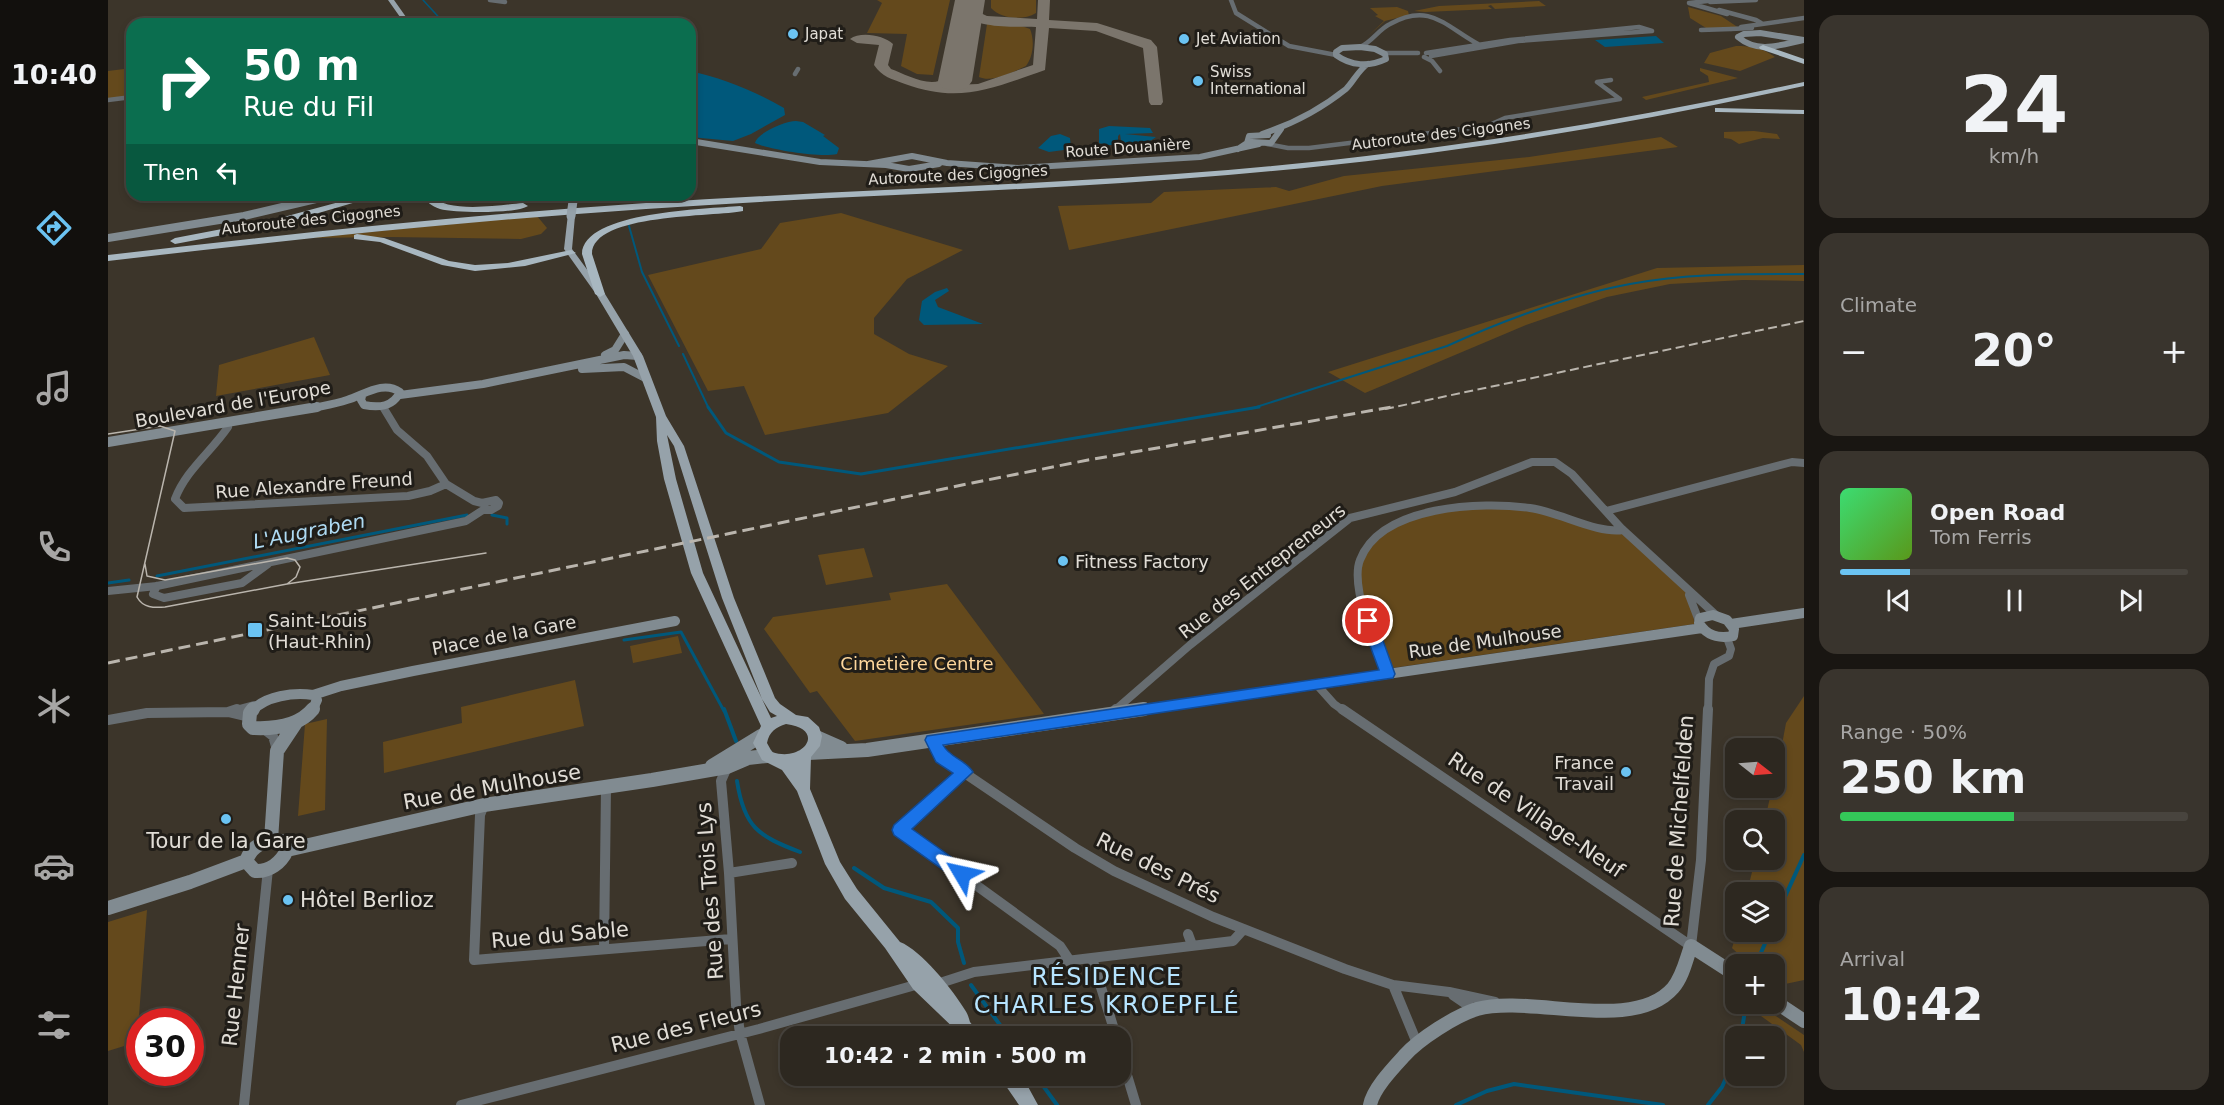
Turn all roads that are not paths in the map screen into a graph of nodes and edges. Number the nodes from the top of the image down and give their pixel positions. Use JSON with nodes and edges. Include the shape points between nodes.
{"nodes":[{"id":1,"x":391,"y":0,"type":"edge"},
{"id":2,"x":490,"y":0,"type":"edge"},
{"id":3,"x":1231,"y":0,"type":"edge"},
{"id":4,"x":1685,"y":0,"type":"edge"},
{"id":5,"x":1717,"y":0,"type":"edge"},
{"id":6,"x":1756,"y":0,"type":"edge"},
{"id":7,"x":504,"y":1,"type":"edge"},
{"id":8,"x":1692,"y":3,"type":"junction"},
{"id":9,"x":1700,"y":5,"type":"junction"},
{"id":10,"x":511,"y":6,"type":"dead end"},
{"id":11,"x":404,"y":18,"type":"edge"},
{"id":12,"x":1804,"y":19,"type":"edge"},
{"id":13,"x":1754,"y":27,"type":"junction"},
{"id":14,"x":1701,"y":30,"type":"dead end"},
{"id":15,"x":1804,"y":40,"type":"edge"},
{"id":16,"x":1783,"y":43,"type":"junction"},
{"id":17,"x":1478,"y":44,"type":"junction"},
{"id":18,"x":1360,"y":46,"type":"junction"},
{"id":19,"x":1763,"y":47,"type":"junction"},
{"id":20,"x":1337,"y":52,"type":"junction"},
{"id":21,"x":1384,"y":55,"type":"junction"},
{"id":22,"x":1428,"y":55,"type":"junction"},
{"id":23,"x":1804,"y":62,"type":"edge"},
{"id":24,"x":1355,"y":63,"type":"junction"},
{"id":25,"x":1368,"y":64,"type":"junction"},
{"id":26,"x":1359,"y":72,"type":"junction"},
{"id":27,"x":1443,"y":72,"type":"dead end"},
{"id":28,"x":1804,"y":79,"type":"edge"},
{"id":29,"x":1611,"y":80,"type":"dead end"},
{"id":30,"x":1804,"y":84,"type":"edge"},
{"id":31,"x":126,"y":98,"type":"edge"},
{"id":32,"x":108,"y":100,"type":"edge"},
{"id":33,"x":1804,"y":112,"type":"edge"},
{"id":34,"x":1636,"y":120,"type":"junction"},
{"id":35,"x":1281,"y":129,"type":"junction"},
{"id":36,"x":1262,"y":134,"type":"junction"},
{"id":37,"x":1274,"y":139,"type":"junction"},
{"id":38,"x":1249,"y":140,"type":"junction"},
{"id":39,"x":696,"y":142,"type":"edge"},
{"id":40,"x":1263,"y":144,"type":"junction"},
{"id":41,"x":1297,"y":148,"type":"junction"},
{"id":42,"x":1238,"y":149,"type":"junction"},
{"id":43,"x":897,"y":163,"type":"junction"},
{"id":44,"x":926,"y":163,"type":"junction"},
{"id":45,"x":881,"y":194,"type":"junction"},
{"id":46,"x":696,"y":197,"type":"edge"},
{"id":47,"x":708,"y":197,"type":"junction"},
{"id":48,"x":696,"y":198,"type":"edge"},
{"id":49,"x":696,"y":198,"type":"edge"},
{"id":50,"x":308,"y":201,"type":"edge"},
{"id":51,"x":353,"y":201,"type":"edge"},
{"id":52,"x":428,"y":201,"type":"edge"},
{"id":53,"x":573,"y":201,"type":"edge"},
{"id":54,"x":628,"y":201,"type":"edge"},
{"id":55,"x":654,"y":201,"type":"edge"},
{"id":56,"x":108,"y":238,"type":"edge"},
{"id":57,"x":186,"y":248,"type":"junction"},
{"id":58,"x":569,"y":251,"type":"junction"},
{"id":59,"x":108,"y":252,"type":"edge"},
{"id":60,"x":108,"y":258,"type":"edge"},
{"id":61,"x":600,"y":294,"type":"junction"},
{"id":62,"x":625,"y":334,"type":"junction"},
{"id":63,"x":638,"y":356,"type":"junction"},
{"id":64,"x":585,"y":362,"type":"junction"},
{"id":65,"x":529,"y":375,"type":"junction"},
{"id":66,"x":647,"y":379,"type":"junction"},
{"id":67,"x":400,"y":395,"type":"junction"},
{"id":68,"x":363,"y":400,"type":"junction"},
{"id":69,"x":382,"y":406,"type":"junction"},
{"id":70,"x":661,"y":416,"type":"junction"},
{"id":71,"x":228,"y":427,"type":"junction"},
{"id":72,"x":108,"y":442,"type":"edge"},
{"id":73,"x":108,"y":447,"type":"edge"},
{"id":74,"x":1804,"y":463,"type":"edge"},
{"id":75,"x":446,"y":484,"type":"junction"},
{"id":76,"x":1606,"y":511,"type":"junction"},
{"id":77,"x":1623,"y":531,"type":"junction"},
{"id":78,"x":272,"y":561,"type":"junction"},
{"id":79,"x":157,"y":586,"type":"junction"},
{"id":80,"x":1683,"y":586,"type":"junction"},
{"id":81,"x":108,"y":591,"type":"edge"},
{"id":82,"x":1804,"y":613,"type":"edge"},
{"id":83,"x":1718,"y":616,"type":"junction"},
{"id":84,"x":675,"y":621,"type":"dead end"},
{"id":85,"x":1731,"y":624,"type":"junction"},
{"id":86,"x":1700,"y":625,"type":"junction"},
{"id":87,"x":1727,"y":638,"type":"junction"},
{"id":88,"x":1388,"y":674,"type":"junction"},
{"id":89,"x":1317,"y":685,"type":"junction"},
{"id":90,"x":315,"y":700,"type":"junction"},
{"id":91,"x":258,"y":704,"type":"junction"},
{"id":92,"x":228,"y":712,"type":"junction"},
{"id":93,"x":1110,"y":714,"type":"junction"},
{"id":94,"x":249,"y":717,"type":"junction"},
{"id":95,"x":792,"y":719,"type":"junction"},
{"id":96,"x":108,"y":720,"type":"edge"},
{"id":97,"x":297,"y":721,"type":"junction"},
{"id":98,"x":264,"y":729,"type":"junction"},
{"id":99,"x":764,"y":731,"type":"junction"},
{"id":100,"x":816,"y":737,"type":"junction"},
{"id":101,"x":933,"y":740,"type":"junction"},
{"id":102,"x":277,"y":751,"type":"junction"},
{"id":103,"x":847,"y":751,"type":"junction"},
{"id":104,"x":806,"y":754,"type":"junction"},
{"id":105,"x":771,"y":758,"type":"junction"},
{"id":106,"x":727,"y":767,"type":"junction"},
{"id":107,"x":701,"y":771,"type":"junction"},
{"id":108,"x":965,"y":772,"type":"junction"},
{"id":109,"x":720,"y":781,"type":"junction"},
{"id":110,"x":606,"y":787,"type":"junction"},
{"id":111,"x":803,"y":789,"type":"junction"},
{"id":112,"x":484,"y":805,"type":"junction"},
{"id":113,"x":271,"y":840,"type":"junction"},
{"id":114,"x":287,"y":850,"type":"junction"},
{"id":115,"x":246,"y":861,"type":"junction"},
{"id":116,"x":792,"y":863,"type":"dead end"},
{"id":117,"x":268,"y":869,"type":"junction"},
{"id":118,"x":729,"y":873,"type":"junction"},
{"id":119,"x":108,"y":908,"type":"edge"},
{"id":120,"x":1243,"y":930,"type":"junction"},
{"id":121,"x":1188,"y":934,"type":"dead end"},
{"id":122,"x":731,"y":939,"type":"junction"},
{"id":123,"x":1192,"y":945,"type":"junction"},
{"id":124,"x":1691,"y":946,"type":"junction"},
{"id":125,"x":604,"y":949,"type":"junction"},
{"id":126,"x":1092,"y":958,"type":"junction"},
{"id":127,"x":1070,"y":961,"type":"junction"},
{"id":128,"x":1725,"y":968,"type":"edge"},
{"id":129,"x":928,"y":984,"type":"junction"},
{"id":130,"x":1393,"y":985,"type":"junction"},
{"id":131,"x":1449,"y":992,"type":"junction"},
{"id":132,"x":1506,"y":1005,"type":"junction"},
{"id":133,"x":1785,"y":1008,"type":"edge"},
{"id":134,"x":1475,"y":1010,"type":"junction"},
{"id":135,"x":1804,"y":1021,"type":"edge"},
{"id":136,"x":964,"y":1026,"type":"edge"},
{"id":137,"x":1113,"y":1026,"type":"edge"},
{"id":138,"x":740,"y":1033,"type":"junction"},
{"id":139,"x":1417,"y":1043,"type":"junction"},
{"id":140,"x":1017,"y":1086,"type":"edge"},
{"id":141,"x":1130,"y":1086,"type":"edge"},
{"id":142,"x":244,"y":1105,"type":"edge"},
{"id":143,"x":461,"y":1105,"type":"edge"},
{"id":144,"x":760,"y":1105,"type":"edge"},
{"id":145,"x":1029,"y":1105,"type":"edge"},
{"id":146,"x":1136,"y":1105,"type":"edge"},
{"id":147,"x":1370,"y":1105,"type":"edge"}],
"edges":[{"from":1,"to":11,"type":"main road"},
{"from":2,"to":7,"type":"street"},
{"from":3,"to":20,"type":"street","via":[[1239,15],[1289,46]]},
{"from":4,"to":8,"type":"street","bridge":true},
{"from":5,"to":8,"type":"street","bridge":true},
{"from":6,"to":9,"type":"street"},
{"from":7,"to":10,"type":"street"},
{"from":8,"to":9,"type":"street"},
{"from":8,"to":13,"type":"street","bridge":true,"via":[[1751,21]]},
{"from":9,"to":13,"type":"street","via":[[1761,23]]},
{"from":12,"to":13,"type":"street"},
{"from":12,"to":13,"type":"street"},
{"from":13,"to":14,"type":"street","bridge":true},
{"from":13,"to":16,"type":"main road"},
{"from":13,"to":19,"type":"main road","via":[[1739,35],[1740,40]]},
{"from":15,"to":16,"type":"main road"},
{"from":16,"to":19,"type":"main road"},
{"from":16,"to":23,"type":"highway","via":[[1786,53]]},
{"from":17,"to":18,"type":"street","via":[[1440,16],[1427,13],[1390,24]]},
{"from":17,"to":22,"type":"street"},
{"from":17,"to":22,"type":"street","via":[[1639,27],[1652,31],[1493,44]]},
{"from":18,"to":20,"type":"main road"},
{"from":18,"to":21,"type":"main road"},
{"from":19,"to":23,"type":"highway"},
{"from":20,"to":24,"type":"main road"},
{"from":21,"to":22,"type":"street"},
{"from":21,"to":25,"type":"main road","via":[[1379,63]]},
{"from":22,"to":27,"type":"street"},
{"from":24,"to":25,"type":"main road"},
{"from":24,"to":26,"type":"main road"},
{"from":25,"to":26,"type":"main road"},
{"from":26,"to":35,"type":"main road","via":[[1343,90]]},
{"from":28,"to":47,"type":"highway","name":"Autoroute des Cigognes","via":[[1614,119],[1351,156],[1152,174]]},
{"from":29,"to":41,"type":"street","via":[[1597,82],[1620,99],[1505,118],[1484,126]]},
{"from":30,"to":34,"type":"highway","name":"Autoroute des Cigognes"},
{"from":31,"to":32,"type":"street"},
{"from":33,"to":34,"type":"highway","via":[[1717,110]]},
{"from":34,"to":45,"type":"highway","name":"Autoroute des Cigognes","via":[[1468,146],[1279,168]]},
{"from":35,"to":36,"type":"main road"},
{"from":35,"to":37,"type":"main road"},
{"from":36,"to":37,"type":"main road"},
{"from":36,"to":38,"type":"main road","name":"Route Douanière","via":[[1251,135]]},
{"from":37,"to":40,"type":"main road","name":"Route Douanière"},
{"from":37,"to":41,"type":"street"},
{"from":38,"to":40,"type":"main road"},
{"from":38,"to":42,"type":"main road","name":"Route Douanière"},
{"from":39,"to":43,"type":"main road","via":[[800,159]]},
{"from":40,"to":41,"type":"street"},
{"from":40,"to":42,"type":"main road","name":"Route Douanière"},
{"from":42,"to":44,"type":"main road","name":"Route Douanière","via":[[1200,157],[1018,168]]},
{"from":43,"to":44,"type":"main road","via":[[914,169]]},
{"from":43,"to":44,"type":"main road","via":[[912,156]]},
{"from":45,"to":57,"type":"highway","name":"Autoroute des Cigognes","via":[[528,214]]},
{"from":45,"to":61,"type":"highway","via":[[620,224],[597,235],[588,246],[587,255]]},
{"from":46,"to":47,"type":"highway"},
{"from":47,"to":48,"type":"highway"},
{"from":47,"to":49,"type":"highway","name":"Autoroute des Cigognes"},
{"from":50,"to":56,"type":"main road","via":[[244,216]]},
{"from":51,"to":59,"type":"highway","via":[[281,221]]},
{"from":52,"to":54,"type":"highway","via":[[439,207],[468,209]]},
{"from":53,"to":58,"type":"main road","bridge":true},
{"from":55,"to":59,"type":"highway","name":"Autoroute des Cigognes","via":[[493,213]]},
{"from":57,"to":58,"type":"highway","via":[[371,237],[404,245],[448,264],[476,269]]},
{"from":57,"to":60,"type":"highway","name":"Autoroute des Cigognes"},
{"from":58,"to":61,"type":"main road"},
{"from":61,"to":62,"type":"main road"},
{"from":62,"to":63,"type":"main road"},
{"from":62,"to":64,"type":"main road","via":[[615,350]]},
{"from":63,"to":64,"type":"main road"},
{"from":63,"to":66,"type":"main road"},
{"from":64,"to":65,"type":"main road"},
{"from":65,"to":66,"type":"main road","via":[[610,366],[624,367]]},
{"from":65,"to":67,"type":"main road"},
{"from":66,"to":70,"type":"main road"},
{"from":67,"to":68,"type":"main road","via":[[398,389],[376,388]]},
{"from":67,"to":69,"type":"main road"},
{"from":68,"to":69,"type":"main road"},
{"from":68,"to":71,"type":"main road","name":"Boulevard de l'Europe"},
{"from":68,"to":72,"type":"main road","name":"Boulevard de l'Europe"},
{"from":69,"to":75,"type":"street","name":"Rue Alexandre Freund","via":[[397,430],[427,456]]},
{"from":70,"to":95,"type":"main road","via":[[679,446],[728,598],[769,699]]},
{"from":70,"to":99,"type":"main road","via":[[670,479],[697,573]]},
{"from":71,"to":73,"type":"main road","name":"Boulevard de l'Europe"},
{"from":71,"to":75,"type":"street","name":"Rue Alexandre Freund","via":[[178,488],[175,499],[184,508],[408,496]]},
{"from":74,"to":76,"type":"street","via":[[1792,462]]},
{"from":75,"to":78,"type":"street","via":[[482,507],[466,521]]},
{"from":76,"to":77,"type":"street","name":"Rue des Entrepreneurs"},
{"from":76,"to":93,"type":"street","name":"Rue des Entrepreneurs","via":[[1565,468],[1544,460],[1455,492],[1357,515],[1282,571]]},
{"from":77,"to":80,"type":"street","name":"Rue des Entrepreneurs"},
{"from":77,"to":88,"type":"street","via":[[1609,532],[1539,509],[1480,505],[1434,511],[1390,526],[1364,549],[1358,575],[1359,590]]},
{"from":78,"to":79,"type":"street"},
{"from":78,"to":79,"type":"street","via":[[242,583],[164,598],[153,594]]},
{"from":79,"to":81,"type":"street"},
{"from":80,"to":83,"type":"street","name":"Rue des Entrepreneurs"},
{"from":80,"to":86,"type":"street","name":"Rue des Entrepreneurs","via":[[1693,600]]},
{"from":82,"to":85,"type":"main road"},
{"from":83,"to":85,"type":"main road"},
{"from":83,"to":86,"type":"main road","name":"Rue de Mulhouse","via":[[1707,615]]},
{"from":84,"to":90,"type":"main road","name":"Place de la Gare","via":[[341,686]]},
{"from":85,"to":87,"type":"main road","via":[[1735,633]]},
{"from":86,"to":87,"type":"main road","via":[[1711,635]]},
{"from":86,"to":88,"type":"main road","name":"Rue de Mulhouse"},
{"from":87,"to":124,"type":"street","name":"Rue de Michelfelden","via":[[1729,656],[1714,664],[1709,679],[1701,860]]},
{"from":88,"to":89,"type":"main road","name":"Rue de Mulhouse"},
{"from":89,"to":93,"type":"main road","name":"Rue de Mulhouse"},
{"from":89,"to":124,"type":"street","name":"Rue de Village-Neuf","via":[[1334,704]]},
{"from":90,"to":91,"type":"main road","via":[[302,693]]},
{"from":90,"to":97,"type":"main road","name":"Place de la Gare","via":[[310,715]]},
{"from":91,"to":92,"type":"street"},
{"from":91,"to":94,"type":"main road"},
{"from":92,"to":94,"type":"street"},
{"from":92,"to":96,"type":"street","via":[[147,713]]},
{"from":93,"to":101,"type":"main road","name":"Rue de Mulhouse"},
{"from":94,"to":98,"type":"main road","via":[[253,728]]},
{"from":95,"to":99,"type":"main road","via":[[779,720]]},
{"from":95,"to":100,"type":"main road","via":[[807,723]]},
{"from":97,"to":98,"type":"main road"},
{"from":97,"to":102,"type":"main road"},
{"from":98,"to":102,"type":"street","via":[[273,736]]},
{"from":99,"to":105,"type":"main road","via":[[760,743]]},
{"from":99,"to":107,"type":"main road","name":"Rue de Mulhouse"},
{"from":100,"to":103,"type":"main road"},
{"from":100,"to":104,"type":"main road"},
{"from":101,"to":103,"type":"main road","name":"Rue de Mulhouse"},
{"from":101,"to":108,"type":"street","name":"Rue des Prés","via":[[941,757]]},
{"from":102,"to":113,"type":"main road"},
{"from":103,"to":104,"type":"main road","name":"Rue de Mulhouse"},
{"from":104,"to":105,"type":"main road","via":[[790,761]]},
{"from":104,"to":111,"type":"main road"},
{"from":105,"to":106,"type":"main road","name":"Rue de Mulhouse","via":[[748,758]]},
{"from":105,"to":111,"type":"main road","via":[[787,766]]},
{"from":106,"to":107,"type":"main road","name":"Rue de Mulhouse"},
{"from":106,"to":109,"type":"street","name":"Rue des Trois Lys"},
{"from":107,"to":109,"type":"street","name":"Rue des Trois Lys"},
{"from":107,"to":110,"type":"main road","name":"Rue de Mulhouse"},
{"from":108,"to":120,"type":"street","name":"Rue des Prés","via":[[1114,871]]},
{"from":108,"to":127,"type":"street","via":[[900,830],[1060,946]]},
{"from":109,"to":118,"type":"street","name":"Rue des Trois Lys"},
{"from":110,"to":112,"type":"main road","name":"Rue de Mulhouse"},
{"from":110,"to":125,"type":"street"},
{"from":111,"to":129,"type":"main road","via":[[833,864],[851,894]]},
{"from":112,"to":114,"type":"main road","name":"Rue de Mulhouse"},
{"from":112,"to":125,"type":"street","name":"Rue du Sable","via":[[480,815],[474,960]]},
{"from":113,"to":114,"type":"main road","via":[[282,842]]},
{"from":113,"to":115,"type":"main road","via":[[252,849]]},
{"from":114,"to":117,"type":"main road","via":[[282,862]]},
{"from":115,"to":117,"type":"main road","via":[[253,870]]},
{"from":115,"to":119,"type":"main road"},
{"from":116,"to":118,"type":"street"},
{"from":117,"to":142,"type":"street","name":"Rue Henner"},
{"from":118,"to":122,"type":"street","name":"Rue des Trois Lys"},
{"from":120,"to":123,"type":"street","name":"Rue des Fleurs","via":[[1233,941]]},
{"from":120,"to":130,"type":"street","name":"Rue des Prés"},
{"from":121,"to":123,"type":"street"},
{"from":122,"to":125,"type":"street","name":"Rue du Sable"},
{"from":122,"to":138,"type":"street","name":"Rue des Trois Lys"},
{"from":123,"to":126,"type":"street","name":"Rue des Fleurs"},
{"from":124,"to":128,"type":"main road","name":"Rue de Village-Neuf"},
{"from":124,"to":132,"type":"main road","name":"Rue de Michelfelden","via":[[1671,991],[1643,1007],[1615,1010]]},
{"from":126,"to":127,"type":"street","name":"Rue des Fleurs"},
{"from":126,"to":137,"type":"street"},
{"from":127,"to":129,"type":"street","name":"Rue des Fleurs","via":[[974,972]]},
{"from":129,"to":136,"type":"main road"},
{"from":129,"to":138,"type":"street","name":"Rue des Fleurs"},
{"from":130,"to":131,"type":"street","name":"Rue des Prés"},
{"from":130,"to":139,"type":"street"},
{"from":131,"to":132,"type":"street","name":"Rue des Prés"},
{"from":131,"to":134,"type":"street"},
{"from":132,"to":134,"type":"main road","name":"Rue de Michelfelden"},
{"from":133,"to":135,"type":"main road"},
{"from":134,"to":139,"type":"main road","name":"Rue de Michelfelden"},
{"from":138,"to":143,"type":"street","name":"Rue des Fleurs"},
{"from":138,"to":144,"type":"street","name":"Rue des Trois Lys"},
{"from":139,"to":147,"type":"main road","name":"Rue de Michelfelden","via":[[1392,1070]]},
{"from":140,"to":145,"type":"main road"},
{"from":141,"to":146,"type":"street"}]}
